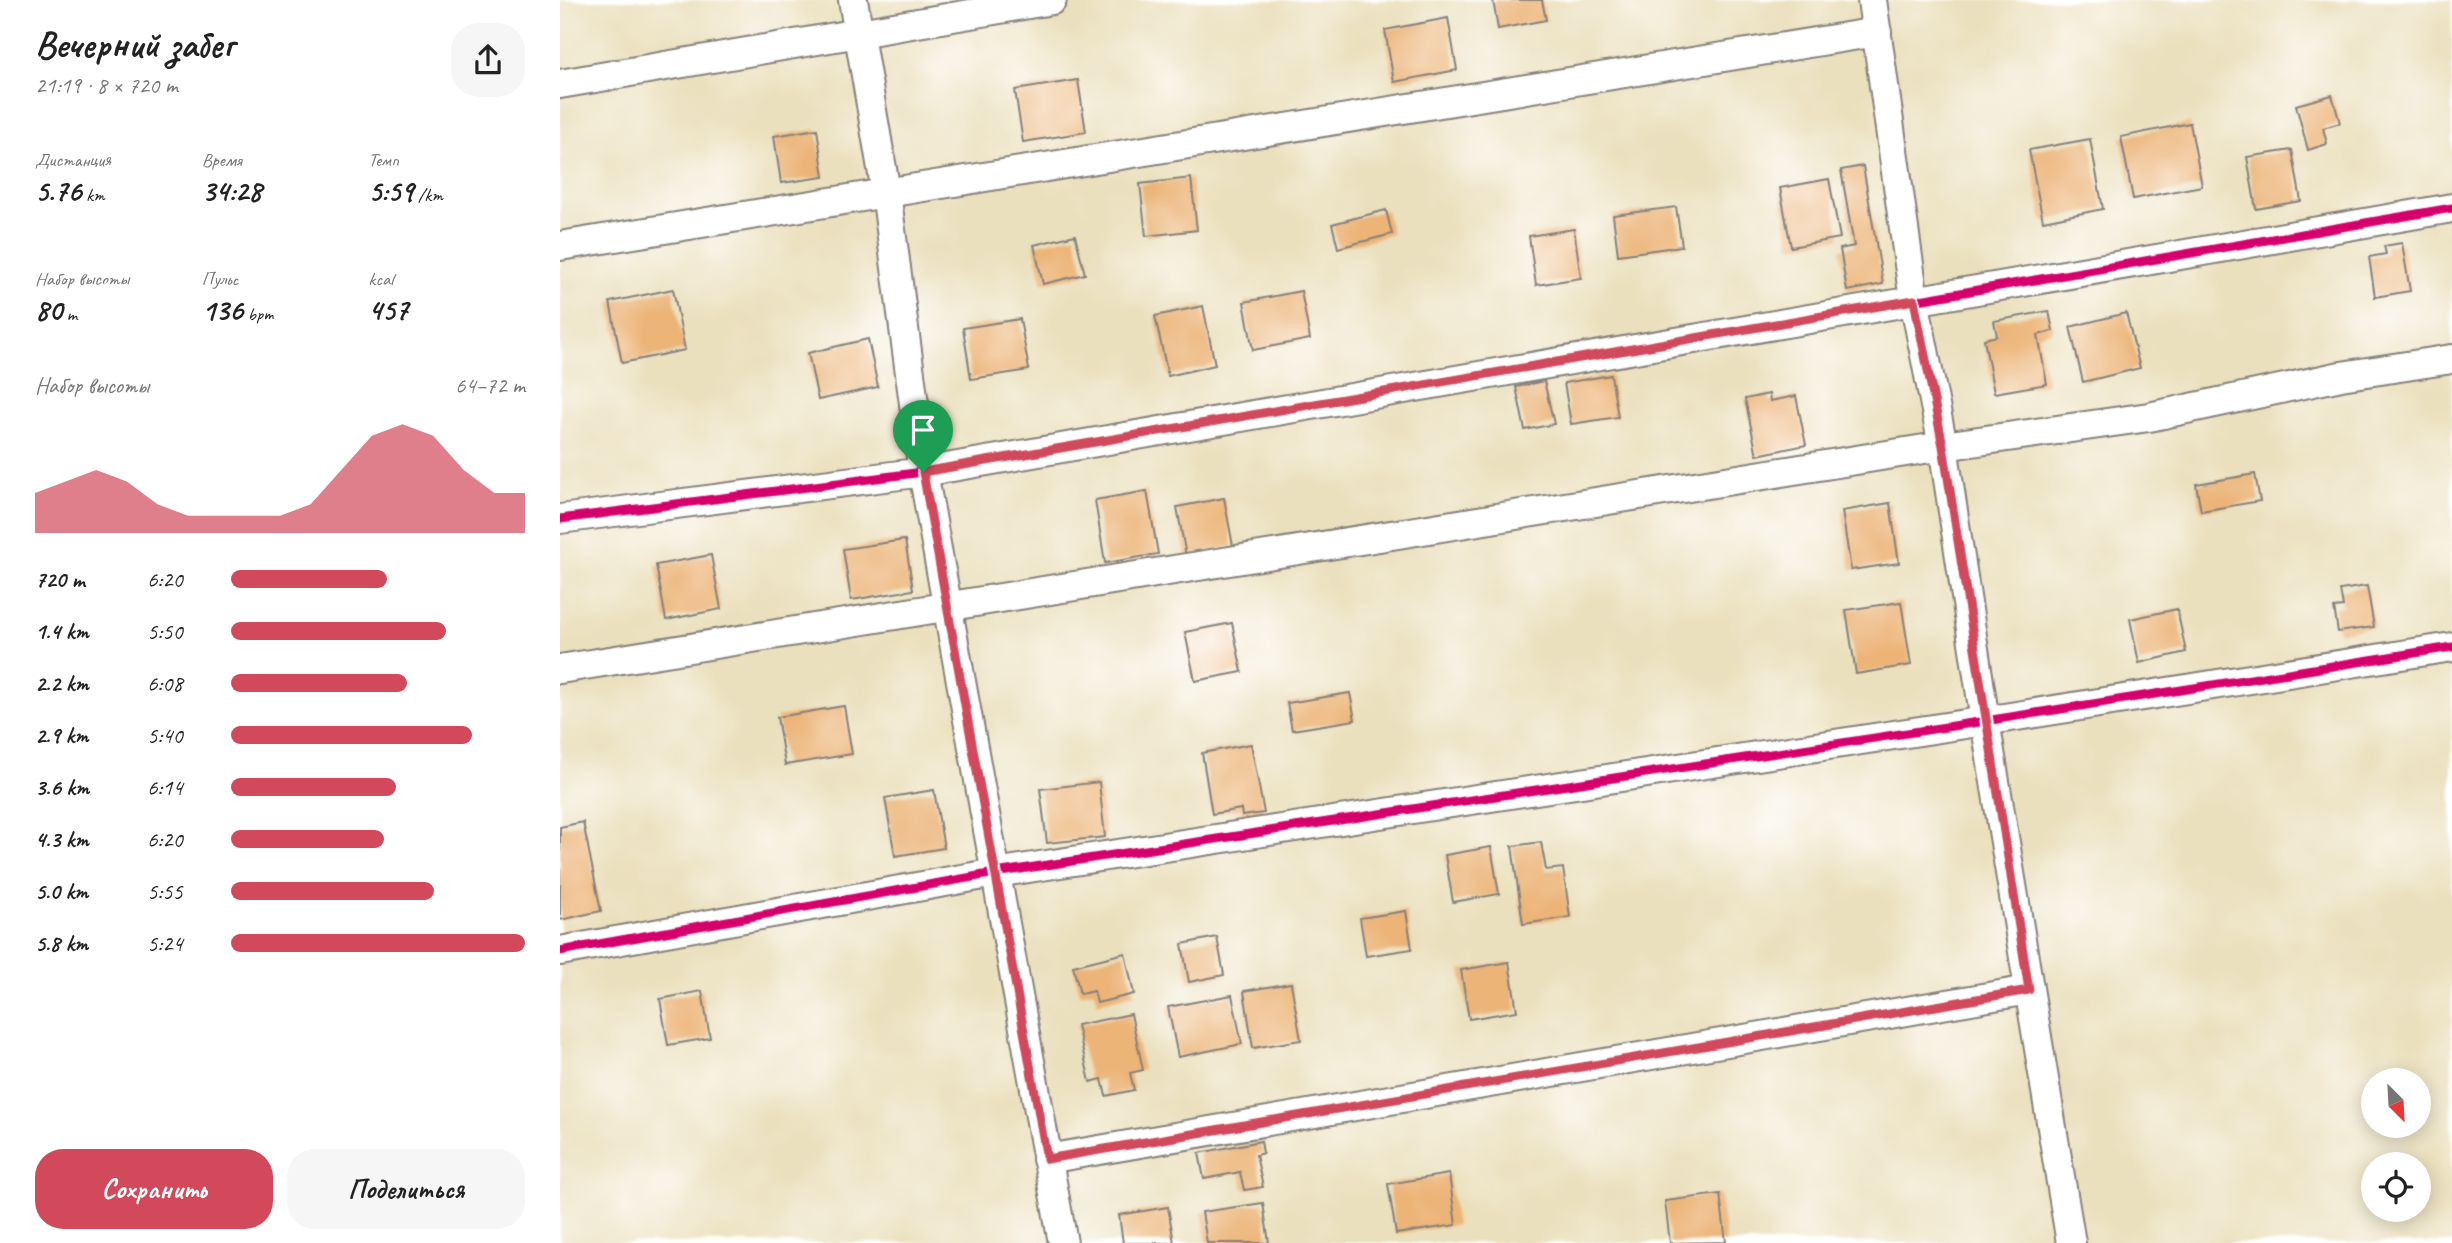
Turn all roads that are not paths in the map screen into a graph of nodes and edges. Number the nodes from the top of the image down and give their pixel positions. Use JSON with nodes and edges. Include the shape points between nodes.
{"nodes":[{"id":1,"x":853,"y":0,"type":"edge"},
{"id":2,"x":1052,"y":0,"type":"edge"},
{"id":3,"x":1872,"y":0,"type":"edge"},
{"id":4,"x":1877,"y":32,"type":"junction"},
{"id":5,"x":859,"y":33,"type":"junction"},
{"id":6,"x":560,"y":84,"type":"edge"},
{"id":7,"x":886,"y":192,"type":"junction"},
{"id":8,"x":2452,"y":208,"type":"edge"},
{"id":9,"x":560,"y":246,"type":"edge"},
{"id":10,"x":1914,"y":300,"type":"junction"},
{"id":11,"x":2452,"y":359,"type":"edge"},
{"id":12,"x":1943,"y":446,"type":"junction"},
{"id":13,"x":923,"y":472,"type":"junction"},
{"id":14,"x":560,"y":519,"type":"edge"},
{"id":15,"x":948,"y":608,"type":"junction"},
{"id":16,"x":2452,"y":647,"type":"edge"},
{"id":17,"x":560,"y":669,"type":"edge"},
{"id":18,"x":1985,"y":721,"type":"junction"},
{"id":19,"x":995,"y":873,"type":"junction"},
{"id":20,"x":560,"y":951,"type":"edge"},
{"id":21,"x":2029,"y":990,"type":"junction"},
{"id":22,"x":1047,"y":1159,"type":"junction"},
{"id":23,"x":1063,"y":1243,"type":"edge"},
{"id":24,"x":2070,"y":1243,"type":"edge"}],
"edges":[{"from":1,"to":5,"type":"street"},
{"from":2,"to":5,"type":"street"},
{"from":3,"to":4,"type":"street"},
{"from":4,"to":7,"type":"street"},
{"from":4,"to":10,"type":"street"},
{"from":5,"to":6,"type":"street"},
{"from":5,"to":7,"type":"street"},
{"from":7,"to":9,"type":"street"},
{"from":7,"to":13,"type":"street"},
{"from":8,"to":10,"type":"street"},
{"from":10,"to":12,"type":"street"},
{"from":10,"to":13,"type":"street"},
{"from":11,"to":12,"type":"street","via":[[2341,376],[2149,417]]},
{"from":12,"to":15,"type":"street"},
{"from":12,"to":18,"type":"street"},
{"from":13,"to":14,"type":"street"},
{"from":13,"to":15,"type":"street"},
{"from":15,"to":17,"type":"street"},
{"from":15,"to":19,"type":"street"},
{"from":16,"to":18,"type":"street"},
{"from":18,"to":19,"type":"street"},
{"from":18,"to":21,"type":"street"},
{"from":19,"to":20,"type":"street"},
{"from":19,"to":22,"type":"street"},
{"from":21,"to":22,"type":"street"},
{"from":21,"to":24,"type":"street"},
{"from":22,"to":23,"type":"street"}]}
